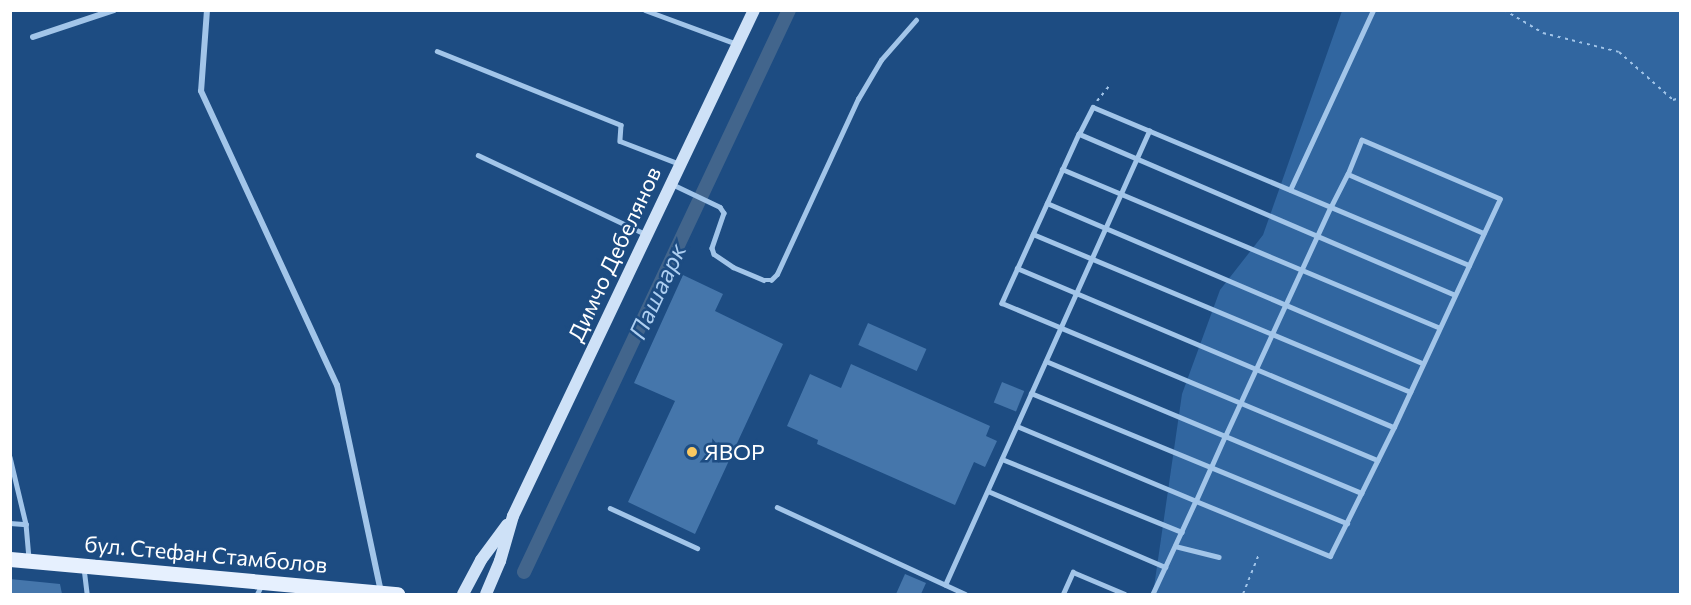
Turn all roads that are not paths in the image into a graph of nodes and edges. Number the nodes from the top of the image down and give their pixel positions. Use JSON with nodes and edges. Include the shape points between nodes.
{"nodes":[{"id":1,"x":114,"y":10,"type":"edge"},
{"id":2,"x":207,"y":10,"type":"edge"},
{"id":3,"x":645,"y":10,"type":"edge"},
{"id":4,"x":754,"y":10,"type":"edge"},
{"id":5,"x":1373,"y":10,"type":"edge"},
{"id":6,"x":916,"y":20,"type":"dead end"},
{"id":7,"x":33,"y":37,"type":"dead end"},
{"id":8,"x":737,"y":44,"type":"junction"},
{"id":9,"x":437,"y":51,"type":"dead end"},
{"id":10,"x":1149,"y":131,"type":"junction"},
{"id":11,"x":1079,"y":134,"type":"junction"},
{"id":12,"x":478,"y":156,"type":"dead end"},
{"id":13,"x":1137,"y":158,"type":"junction"},
{"id":14,"x":680,"y":164,"type":"junction"},
{"id":15,"x":1062,"y":169,"type":"junction"},
{"id":16,"x":1348,"y":174,"type":"junction"},
{"id":17,"x":671,"y":184,"type":"junction"},
{"id":18,"x":1290,"y":190,"type":"junction"},
{"id":19,"x":1121,"y":193,"type":"junction"},
{"id":20,"x":1047,"y":203,"type":"junction"},
{"id":21,"x":1331,"y":207,"type":"junction"},
{"id":22,"x":1105,"y":229,"type":"junction"},
{"id":23,"x":1484,"y":233,"type":"junction"},
{"id":24,"x":1033,"y":234,"type":"junction"},
{"id":25,"x":647,"y":235,"type":"junction"},
{"id":26,"x":1319,"y":235,"type":"junction"},
{"id":27,"x":1092,"y":259,"type":"junction"},
{"id":28,"x":1469,"y":265,"type":"junction"},
{"id":29,"x":1017,"y":268,"type":"junction"},
{"id":30,"x":1302,"y":270,"type":"junction"},
{"id":31,"x":1077,"y":292,"type":"junction"},
{"id":32,"x":1454,"y":295,"type":"junction"},
{"id":33,"x":1287,"y":304,"type":"junction"},
{"id":34,"x":1062,"y":326,"type":"junction"},
{"id":35,"x":1438,"y":327,"type":"junction"},
{"id":36,"x":1273,"y":334,"type":"junction"},
{"id":37,"x":1046,"y":361,"type":"junction"},
{"id":38,"x":1422,"y":363,"type":"junction"},
{"id":39,"x":1257,"y":368,"type":"junction"},
{"id":40,"x":1410,"y":392,"type":"junction"},
{"id":41,"x":1031,"y":393,"type":"junction"},
{"id":42,"x":1241,"y":403,"type":"junction"},
{"id":43,"x":1017,"y":426,"type":"junction"},
{"id":44,"x":1394,"y":427,"type":"junction"},
{"id":45,"x":1225,"y":437,"type":"junction"},
{"id":46,"x":10,"y":457,"type":"edge"},
{"id":47,"x":1002,"y":459,"type":"junction"},
{"id":48,"x":1378,"y":460,"type":"junction"},
{"id":49,"x":1211,"y":468,"type":"junction"},
{"id":50,"x":988,"y":491,"type":"junction"},
{"id":51,"x":1362,"y":493,"type":"junction"},
{"id":52,"x":1196,"y":501,"type":"junction"},
{"id":53,"x":777,"y":507,"type":"dead end"},
{"id":54,"x":610,"y":508,"type":"dead end"},
{"id":55,"x":513,"y":516,"type":"junction"},
{"id":56,"x":10,"y":523,"type":"edge"},
{"id":57,"x":1347,"y":523,"type":"junction"},
{"id":58,"x":26,"y":524,"type":"junction"},
{"id":59,"x":1182,"y":532,"type":"junction"},
{"id":60,"x":1175,"y":546,"type":"junction"},
{"id":61,"x":697,"y":548,"type":"dead end"},
{"id":62,"x":1219,"y":557,"type":"dead end"},
{"id":63,"x":10,"y":559,"type":"edge"},
{"id":64,"x":29,"y":561,"type":"junction"},
{"id":65,"x":84,"y":566,"type":"junction"},
{"id":66,"x":1165,"y":567,"type":"junction"},
{"id":67,"x":945,"y":585,"type":"junction"},
{"id":68,"x":260,"y":588,"type":"edge"},
{"id":69,"x":381,"y":593,"type":"junction"},
{"id":70,"x":87,"y":594,"type":"edge"},
{"id":71,"x":397,"y":594,"type":"edge"},
{"id":72,"x":463,"y":594,"type":"edge"},
{"id":73,"x":486,"y":594,"type":"edge"},
{"id":74,"x":965,"y":594,"type":"edge"},
{"id":75,"x":1063,"y":594,"type":"edge"},
{"id":76,"x":1125,"y":594,"type":"edge"},
{"id":77,"x":1153,"y":594,"type":"edge"}],
"edges":[{"from":1,"to":7,"type":"street"},
{"from":2,"to":69,"type":"street","via":[[201,91],[338,385]]},
{"from":3,"to":8,"type":"lane"},
{"from":4,"to":8,"type":"street","name":"Димчо Дебелянов"},
{"from":5,"to":18,"type":"lane"},
{"from":6,"to":17,"type":"lane","via":[[881,60],[858,99],[771,280],[733,267],[714,254],[712,248],[724,213],[720,207]]},
{"from":8,"to":14,"type":"street","name":"Димчо Дебелянов"},
{"from":9,"to":14,"type":"lane","via":[[621,125],[620,141]]},
{"from":10,"to":11,"type":"lane","via":[[1093,106]]},
{"from":10,"to":13,"type":"lane"},
{"from":10,"to":18,"type":"lane"},
{"from":11,"to":13,"type":"lane"},
{"from":11,"to":15,"type":"lane"},
{"from":12,"to":25,"type":"lane"},
{"from":13,"to":19,"type":"lane"},
{"from":13,"to":26,"type":"lane"},
{"from":14,"to":17,"type":"street","name":"Димчо Дебелянов"},
{"from":15,"to":19,"type":"lane"},
{"from":15,"to":20,"type":"lane"},
{"from":16,"to":21,"type":"lane"},
{"from":16,"to":23,"type":"lane"},
{"from":16,"to":23,"type":"lane","via":[[1362,140],[1500,199]]},
{"from":17,"to":25,"type":"street","name":"Димчо Дебелянов"},
{"from":18,"to":21,"type":"lane"},
{"from":19,"to":22,"type":"lane"},
{"from":19,"to":30,"type":"lane"},
{"from":20,"to":22,"type":"lane"},
{"from":20,"to":24,"type":"lane"},
{"from":21,"to":26,"type":"lane"},
{"from":21,"to":28,"type":"lane"},
{"from":22,"to":27,"type":"lane"},
{"from":22,"to":33,"type":"lane"},
{"from":23,"to":28,"type":"lane"},
{"from":24,"to":27,"type":"lane"},
{"from":24,"to":29,"type":"lane"},
{"from":25,"to":55,"type":"street","name":"Димчо Дебелянов"},
{"from":26,"to":30,"type":"lane"},
{"from":26,"to":32,"type":"lane"},
{"from":27,"to":31,"type":"lane"},
{"from":27,"to":36,"type":"lane"},
{"from":28,"to":32,"type":"lane"},
{"from":29,"to":31,"type":"lane"},
{"from":29,"to":34,"type":"lane","via":[[1002,303]]},
{"from":30,"to":33,"type":"lane"},
{"from":30,"to":35,"type":"lane"},
{"from":31,"to":34,"type":"lane"},
{"from":31,"to":39,"type":"lane"},
{"from":32,"to":35,"type":"lane"},
{"from":33,"to":36,"type":"lane"},
{"from":33,"to":38,"type":"lane"},
{"from":34,"to":37,"type":"lane"},
{"from":34,"to":42,"type":"lane"},
{"from":35,"to":38,"type":"lane"},
{"from":36,"to":39,"type":"lane"},
{"from":36,"to":40,"type":"lane"},
{"from":37,"to":41,"type":"lane"},
{"from":37,"to":45,"type":"lane"},
{"from":38,"to":40,"type":"lane"},
{"from":39,"to":42,"type":"lane"},
{"from":39,"to":44,"type":"lane"},
{"from":40,"to":44,"type":"lane"},
{"from":41,"to":43,"type":"lane"},
{"from":41,"to":49,"type":"lane"},
{"from":42,"to":45,"type":"lane"},
{"from":42,"to":48,"type":"lane"},
{"from":43,"to":47,"type":"lane"},
{"from":43,"to":52,"type":"lane"},
{"from":44,"to":48,"type":"lane"},
{"from":45,"to":49,"type":"lane"},
{"from":45,"to":51,"type":"lane"},
{"from":46,"to":58,"type":"lane"},
{"from":47,"to":50,"type":"lane"},
{"from":47,"to":59,"type":"lane"},
{"from":48,"to":51,"type":"lane"},
{"from":49,"to":52,"type":"lane"},
{"from":49,"to":57,"type":"lane"},
{"from":50,"to":66,"type":"lane"},
{"from":50,"to":67,"type":"lane"},
{"from":51,"to":57,"type":"lane"},
{"from":52,"to":57,"type":"lane","via":[[1330,556]]},
{"from":52,"to":59,"type":"lane"},
{"from":53,"to":67,"type":"lane"},
{"from":54,"to":61,"type":"lane"},
{"from":55,"to":72,"type":"street","name":"Димчо Дебелянов","via":[[481,560]]},
{"from":55,"to":73,"type":"street","name":"Димчо Дебелянов"},
{"from":56,"to":58,"type":"lane"},
{"from":58,"to":64,"type":"lane"},
{"from":59,"to":60,"type":"lane"},
{"from":60,"to":62,"type":"lane"},
{"from":60,"to":66,"type":"lane"},
{"from":63,"to":64,"type":"main road","name":"бул. Стефан Стамболов"},
{"from":64,"to":65,"type":"main road","name":"бул. Стефан Стамболов"},
{"from":65,"to":68,"type":"main road","name":"бул. Стефан Стамболов"},
{"from":65,"to":70,"type":"lane"},
{"from":66,"to":77,"type":"lane"},
{"from":67,"to":74,"type":"lane"},
{"from":68,"to":69,"type":"main road","name":"бул. Стефан Стамболов"},
{"from":69,"to":71,"type":"main road","name":"бул. Стефан Стамболов"},
{"from":75,"to":76,"type":"lane","via":[[1073,572]]}]}
